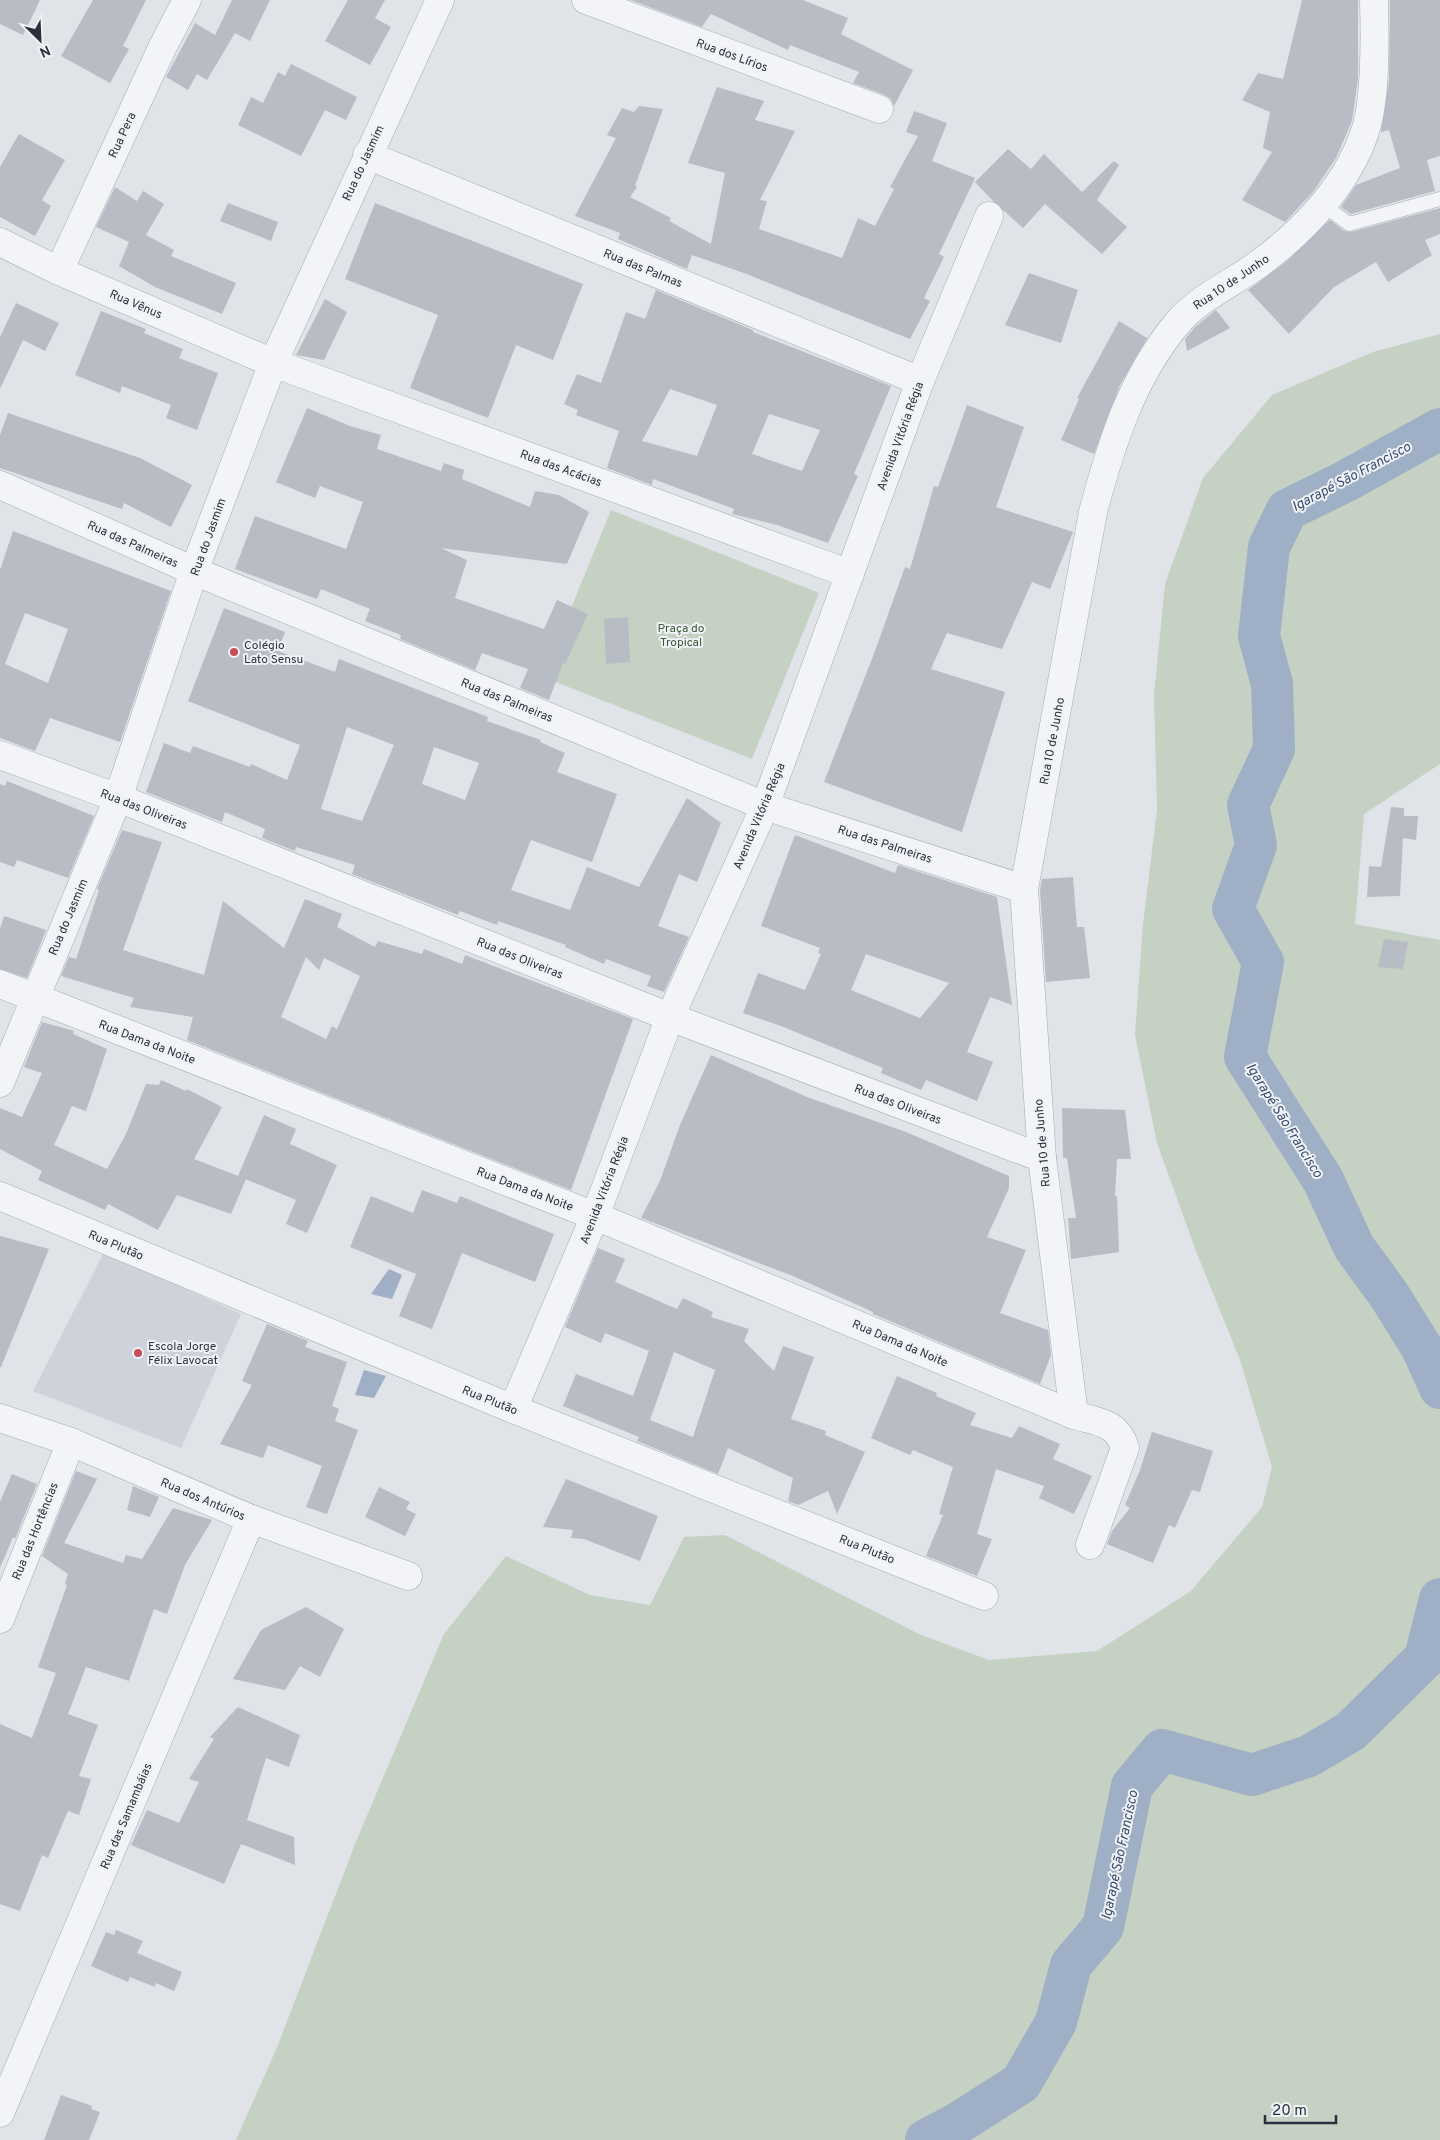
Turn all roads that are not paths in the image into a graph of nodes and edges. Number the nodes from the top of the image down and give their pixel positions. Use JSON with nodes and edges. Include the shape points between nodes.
{"nodes":[{"id":1,"x":187,"y":0,"type":"edge"},
{"id":2,"x":440,"y":0,"type":"edge"},
{"id":3,"x":586,"y":0,"type":"edge"},
{"id":4,"x":1374,"y":0,"type":"edge"},
{"id":5,"x":879,"y":109,"type":"dead end"},
{"id":6,"x":367,"y":155,"type":"junction"},
{"id":7,"x":1440,"y":199,"type":"edge"},
{"id":8,"x":1322,"y":204,"type":"junction"},
{"id":9,"x":989,"y":216,"type":"dead end"},
{"id":10,"x":0,"y":242,"type":"edge"},
{"id":11,"x":59,"y":271,"type":"junction"},
{"id":12,"x":273,"y":363,"type":"junction"},
{"id":13,"x":920,"y":381,"type":"junction"},
{"id":14,"x":0,"y":485,"type":"edge"},
{"id":15,"x":194,"y":571,"type":"junction"},
{"id":16,"x":850,"y":574,"type":"junction"},
{"id":17,"x":0,"y":754,"type":"edge"},
{"id":18,"x":118,"y":798,"type":"junction"},
{"id":19,"x":765,"y":806,"type":"junction"},
{"id":20,"x":1024,"y":888,"type":"junction"},
{"id":21,"x":0,"y":984,"type":"edge"},
{"id":22,"x":34,"y":998,"type":"junction"},
{"id":23,"x":670,"y":1017,"type":"junction"},
{"id":24,"x":0,"y":1084,"type":"edge"},
{"id":25,"x":1042,"y":1158,"type":"junction"},
{"id":26,"x":0,"y":1196,"type":"edge"},
{"id":27,"x":595,"y":1216,"type":"junction"},
{"id":28,"x":513,"y":1409,"type":"junction"},
{"id":29,"x":1074,"y":1415,"type":"junction"},
{"id":30,"x":0,"y":1418,"type":"edge"},
{"id":31,"x":71,"y":1442,"type":"junction"},
{"id":32,"x":251,"y":1519,"type":"junction"},
{"id":33,"x":1090,"y":1545,"type":"dead end"},
{"id":34,"x":408,"y":1576,"type":"dead end"},
{"id":35,"x":984,"y":1596,"type":"dead end"},
{"id":36,"x":0,"y":1619,"type":"edge"},
{"id":37,"x":0,"y":2113,"type":"edge"}],
"edges":[{"from":1,"to":11,"type":"street","name":"Rua Pera"},
{"from":2,"to":6,"type":"street","name":"Rua do Jasmim"},
{"from":3,"to":5,"type":"street","name":"Rua dos Lírios"},
{"from":4,"to":8,"type":"street","name":"Rua 10 de Junho","via":[[1372,83],[1367,123],[1350,165]]},
{"from":6,"to":12,"type":"street","name":"Rua do Jasmim"},
{"from":6,"to":13,"type":"street","name":"Rua das Palmas"},
{"from":7,"to":8,"type":"lane","via":[[1350,224]]},
{"from":8,"to":20,"type":"street","name":"Rua 10 de Junho","via":[[1274,253],[1191,309],[1163,343],[1129,398],[1093,512]]},
{"from":9,"to":13,"type":"street","name":"Avenida Vitória Régia"},
{"from":10,"to":11,"type":"street","name":"Rua Vênus"},
{"from":11,"to":12,"type":"street","name":"Rua Vênus"},
{"from":12,"to":15,"type":"street","name":"Rua do Jasmim"},
{"from":12,"to":16,"type":"street","name":"Rua das Acácias"},
{"from":13,"to":16,"type":"street","name":"Avenida Vitória Régia"},
{"from":14,"to":15,"type":"street","name":"Rua das Palmeiras"},
{"from":15,"to":18,"type":"street","name":"Rua do Jasmim"},
{"from":15,"to":19,"type":"street","name":"Rua das Palmeiras"},
{"from":16,"to":19,"type":"street","name":"Avenida Vitória Régia"},
{"from":17,"to":18,"type":"street","name":"Rua das Oliveiras"},
{"from":18,"to":22,"type":"street","name":"Rua do Jasmim"},
{"from":18,"to":23,"type":"street","name":"Rua das Oliveiras"},
{"from":19,"to":20,"type":"street","name":"Rua das Palmeiras"},
{"from":19,"to":23,"type":"street","name":"Avenida Vitória Régia"},
{"from":20,"to":25,"type":"street","name":"Rua 10 de Junho"},
{"from":21,"to":22,"type":"street","name":"Rua Dama da Noite"},
{"from":22,"to":24,"type":"street","name":"Rua do Jasmim"},
{"from":22,"to":27,"type":"street","name":"Rua Dama da Noite"},
{"from":23,"to":25,"type":"street","name":"Rua das Oliveiras"},
{"from":23,"to":27,"type":"street","name":"Avenida Vitória Régia"},
{"from":25,"to":29,"type":"street","name":"Rua 10 de Junho"},
{"from":26,"to":28,"type":"street","name":"Rua Plutão"},
{"from":27,"to":28,"type":"street","name":"Avenida Vitória Régia"},
{"from":27,"to":29,"type":"street","name":"Rua Dama da Noite"},
{"from":28,"to":35,"type":"street","name":"Rua Plutão"},
{"from":29,"to":33,"type":"street","via":[[1113,1428],[1122,1435],[1125,1448]]},
{"from":30,"to":31,"type":"street","name":"Rua dos Antúrios"},
{"from":31,"to":32,"type":"street","name":"Rua dos Antúrios"},
{"from":31,"to":36,"type":"street","name":"Rua das Hortências"},
{"from":32,"to":34,"type":"street","name":"Rua dos Antúrios"},
{"from":32,"to":37,"type":"street","name":"Rua das Samambáias"}]}
